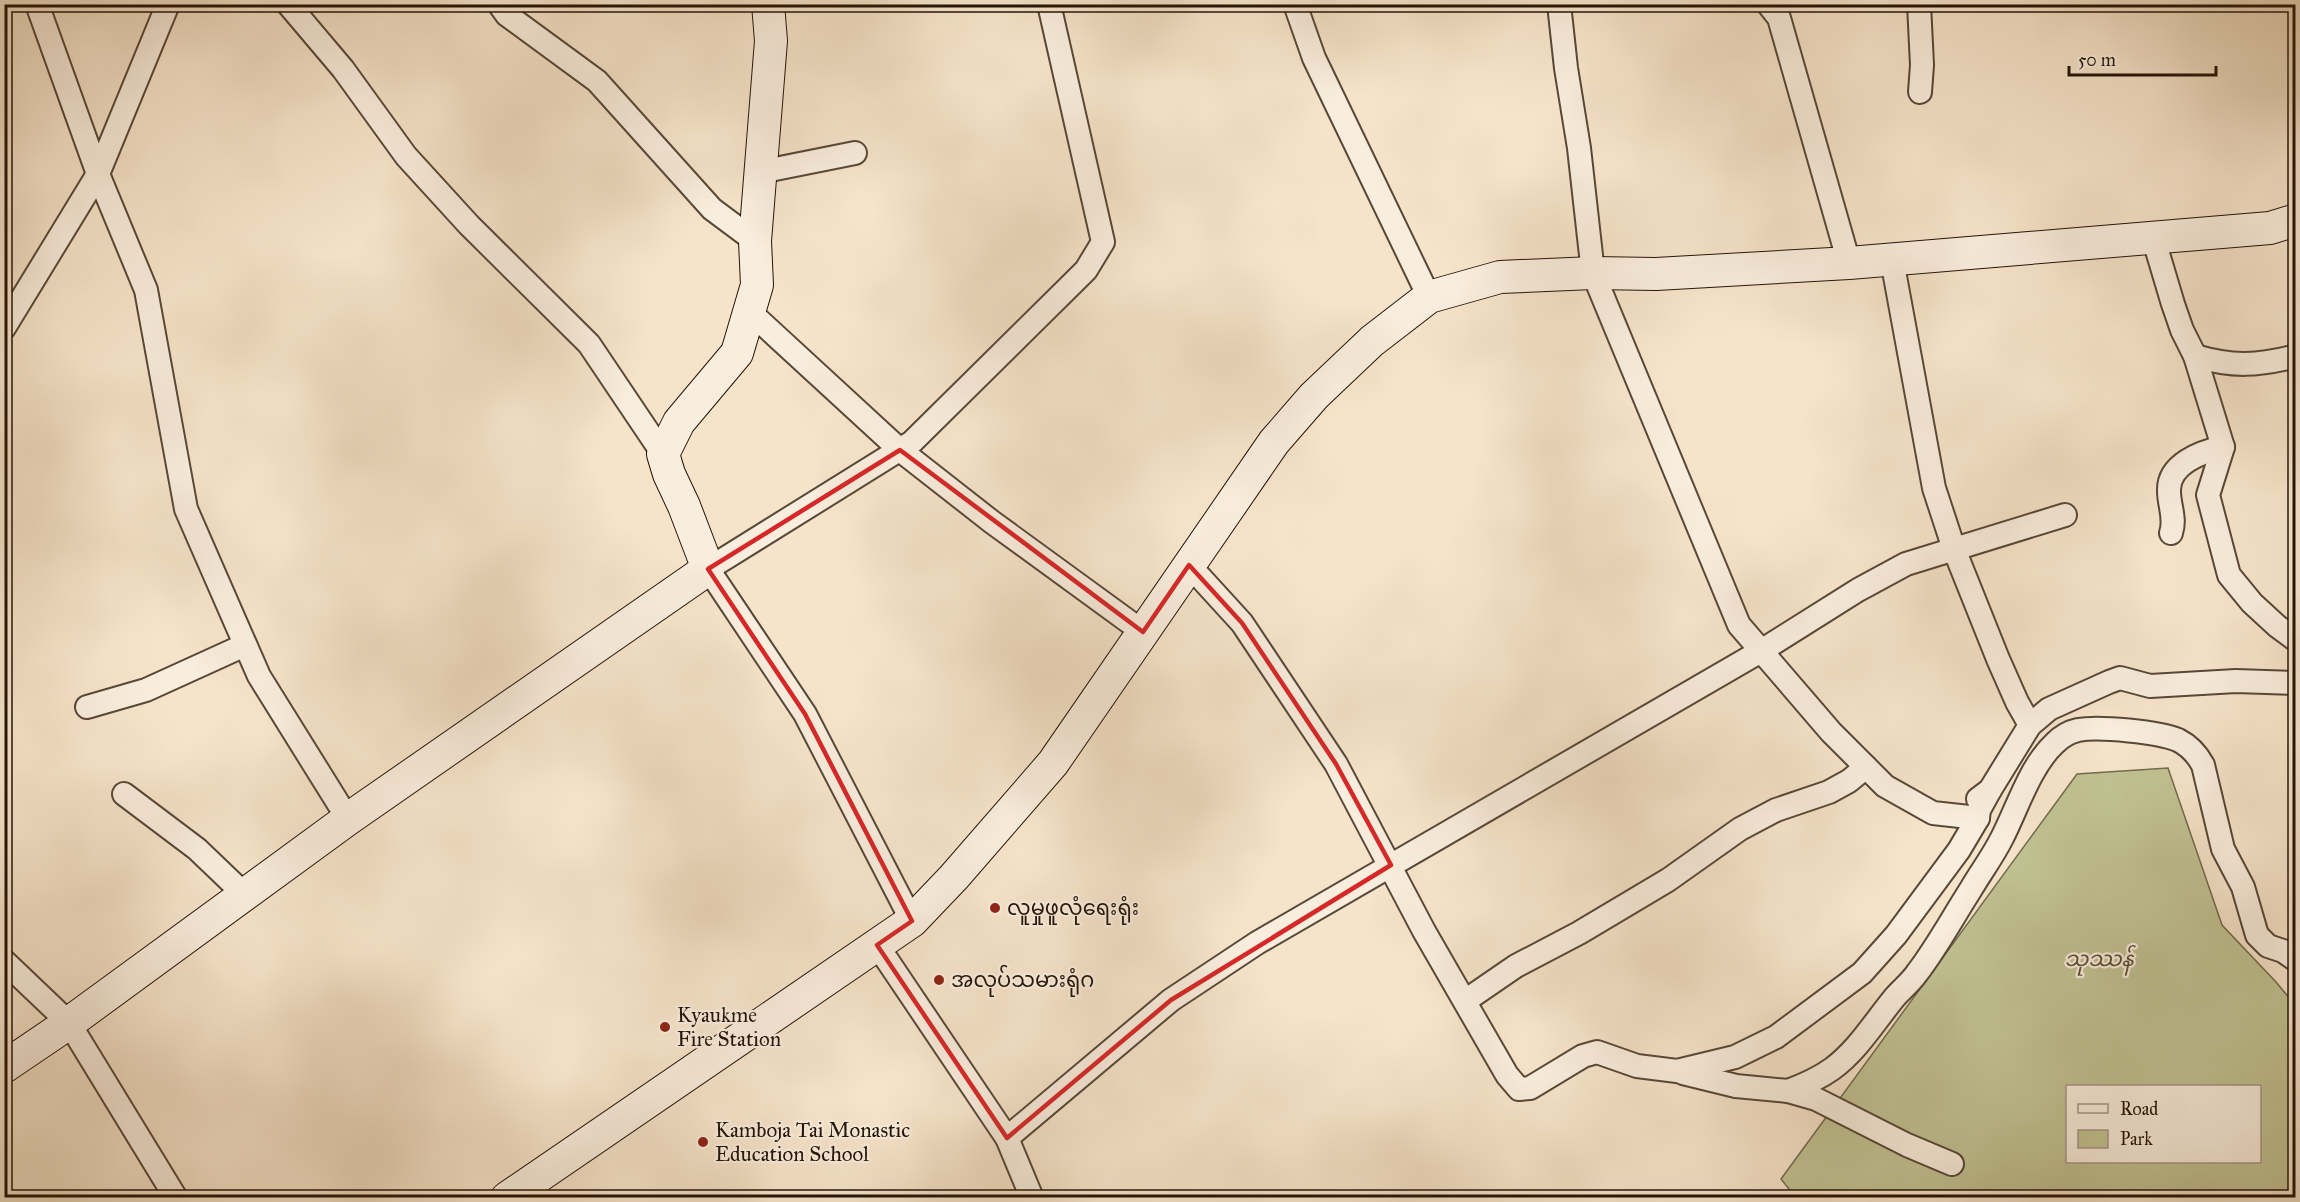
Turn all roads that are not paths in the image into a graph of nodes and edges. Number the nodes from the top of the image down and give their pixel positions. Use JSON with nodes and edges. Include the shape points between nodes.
{"nodes":[{"id":1,"x":37,"y":4,"type":"edge"},
{"id":2,"x":168,"y":4,"type":"edge"},
{"id":3,"x":288,"y":4,"type":"edge"},
{"id":4,"x":499,"y":4,"type":"edge"},
{"id":5,"x":768,"y":4,"type":"edge"},
{"id":6,"x":1049,"y":4,"type":"edge"},
{"id":7,"x":1295,"y":4,"type":"edge"},
{"id":8,"x":1559,"y":4,"type":"edge"},
{"id":9,"x":1768,"y":4,"type":"edge"},
{"id":10,"x":1919,"y":4,"type":"edge"},
{"id":11,"x":1920,"y":92,"type":"dead end"},
{"id":12,"x":855,"y":153,"type":"dead end"},
{"id":13,"x":760,"y":172,"type":"junction"},
{"id":14,"x":98,"y":174,"type":"junction"},
{"id":15,"x":2295,"y":220,"type":"edge"},
{"id":16,"x":2153,"y":237,"type":"junction"},
{"id":17,"x":755,"y":241,"type":"junction"},
{"id":18,"x":1892,"y":260,"type":"junction"},
{"id":19,"x":1849,"y":263,"type":"junction"},
{"id":20,"x":1593,"y":273,"type":"junction"},
{"id":21,"x":1430,"y":297,"type":"junction"},
{"id":22,"x":750,"y":312,"type":"junction"},
{"id":23,"x":4,"y":328,"type":"edge"},
{"id":24,"x":2195,"y":356,"type":"junction"},
{"id":25,"x":2295,"y":356,"type":"edge"},
{"id":26,"x":2223,"y":447,"type":"junction"},
{"id":27,"x":900,"y":450,"type":"junction"},
{"id":28,"x":663,"y":454,"type":"junction"},
{"id":29,"x":2065,"y":515,"type":"dead end"},
{"id":30,"x":2171,"y":533,"type":"dead end"},
{"id":31,"x":1954,"y":549,"type":"junction"},
{"id":32,"x":1189,"y":565,"type":"junction"},
{"id":33,"x":708,"y":568,"type":"junction"},
{"id":34,"x":1143,"y":632,"type":"junction"},
{"id":35,"x":2295,"y":640,"type":"edge"},
{"id":36,"x":245,"y":645,"type":"junction"},
{"id":37,"x":1761,"y":651,"type":"junction"},
{"id":38,"x":2295,"y":683,"type":"edge"},
{"id":39,"x":87,"y":707,"type":"dead end"},
{"id":40,"x":2030,"y":725,"type":"junction"},
{"id":41,"x":1866,"y":767,"type":"junction"},
{"id":42,"x":1990,"y":790,"type":"junction"},
{"id":43,"x":124,"y":794,"type":"dead end"},
{"id":44,"x":1929,"y":810,"type":"junction"},
{"id":45,"x":1978,"y":818,"type":"junction"},
{"id":46,"x":348,"y":819,"type":"junction"},
{"id":47,"x":1391,"y":866,"type":"junction"},
{"id":48,"x":244,"y":894,"type":"junction"},
{"id":49,"x":912,"y":921,"type":"junction"},
{"id":50,"x":877,"y":945,"type":"junction"},
{"id":51,"x":2295,"y":960,"type":"edge"},
{"id":52,"x":4,"y":961,"type":"edge"},
{"id":53,"x":1465,"y":1001,"type":"junction"},
{"id":54,"x":69,"y":1023,"type":"junction"},
{"id":55,"x":4,"y":1067,"type":"edge"},
{"id":56,"x":1677,"y":1071,"type":"junction"},
{"id":57,"x":1788,"y":1091,"type":"junction"},
{"id":58,"x":1007,"y":1138,"type":"junction"},
{"id":59,"x":1952,"y":1164,"type":"dead end"},
{"id":60,"x":176,"y":1197,"type":"edge"},
{"id":61,"x":507,"y":1197,"type":"edge"},
{"id":62,"x":1032,"y":1197,"type":"edge"}],
"edges":[{"from":1,"to":14,"type":"street"},
{"from":2,"to":14,"type":"street"},
{"from":3,"to":28,"type":"street","via":[[343,69],[406,156],[589,344]]},
{"from":4,"to":17,"type":"street","via":[[507,15],[597,81],[712,209]]},
{"from":5,"to":13,"type":"street","via":[[771,41]]},
{"from":6,"to":27,"type":"street","via":[[1103,242],[1086,270]]},
{"from":7,"to":21,"type":"street","via":[[1314,58]]},
{"from":8,"to":20,"type":"street"},
{"from":9,"to":19,"type":"street","via":[[1779,18]]},
{"from":10,"to":11,"type":"street"},
{"from":12,"to":13,"type":"street"},
{"from":13,"to":17,"type":"street"},
{"from":14,"to":23,"type":"street"},
{"from":14,"to":36,"type":"street","via":[[146,290],[186,509]]},
{"from":15,"to":16,"type":"street","via":[[2270,228]]},
{"from":16,"to":18,"type":"street"},
{"from":16,"to":24,"type":"street","via":[[2176,312]]},
{"from":17,"to":22,"type":"street","via":[[757,285]]},
{"from":18,"to":19,"type":"street"},
{"from":18,"to":31,"type":"street","via":[[1934,488]]},
{"from":19,"to":20,"type":"street","via":[[1656,274]]},
{"from":20,"to":21,"type":"street","via":[[1500,277]]},
{"from":20,"to":37,"type":"street","via":[[1739,625]]},
{"from":21,"to":32,"type":"street","via":[[1372,341],[1314,396],[1274,442]]},
{"from":22,"to":27,"type":"street"},
{"from":22,"to":28,"type":"street","via":[[736,353],[679,422]]},
{"from":24,"to":25,"type":"street","via":[[2253,365]]},
{"from":24,"to":26,"type":"street"},
{"from":26,"to":30,"type":"street","via":[[2189,459],[2171,480]]},
{"from":26,"to":35,"type":"street","via":[[2208,495],[2229,575],[2252,603]]},
{"from":27,"to":33,"type":"street"},
{"from":27,"to":34,"type":"street"},
{"from":28,"to":33,"type":"street"},
{"from":29,"to":31,"type":"street"},
{"from":31,"to":37,"type":"street","via":[[1906,564]]},
{"from":31,"to":40,"type":"street","via":[[1998,659]]},
{"from":32,"to":34,"type":"street"},
{"from":32,"to":47,"type":"street","via":[[1242,623],[1336,764]]},
{"from":33,"to":46,"type":"street"},
{"from":33,"to":49,"type":"street","via":[[805,714]]},
{"from":34,"to":49,"type":"street","via":[[1053,763]]},
{"from":36,"to":39,"type":"street","via":[[146,690]]},
{"from":36,"to":46,"type":"street","via":[[259,676]]},
{"from":37,"to":41,"type":"street"},
{"from":37,"to":47,"type":"street"},
{"from":38,"to":40,"type":"street","via":[[2236,681],[2150,686],[2120,678],[2049,709]]},
{"from":40,"to":42,"type":"street"},
{"from":41,"to":44,"type":"street","via":[[1885,786]]},
{"from":41,"to":53,"type":"street","via":[[1829,792],[1776,810],[1740,829],[1668,880],[1516,966]]},
{"from":42,"to":44,"type":"street","via":[[1961,805]]},
{"from":42,"to":45,"type":"street"},
{"from":43,"to":48,"type":"street","via":[[197,849]]},
{"from":44,"to":45,"type":"street"},
{"from":45,"to":56,"type":"street","via":[[1925,897],[1862,973],[1776,1037],[1735,1057]]},
{"from":46,"to":48,"type":"street"},
{"from":47,"to":53,"type":"street"},
{"from":47,"to":58,"type":"street","via":[[1257,943],[1170,1000]]},
{"from":48,"to":54,"type":"street"},
{"from":49,"to":50,"type":"street"},
{"from":50,"to":58,"type":"street"},
{"from":50,"to":61,"type":"street"},
{"from":51,"to":57,"type":"street","via":[[2268,946],[2256,934],[2242,887],[2223,849],[2203,765],[2197,755],[2176,739],[2107,729],[2080,730],[2053,744],[2044,756],[2001,840],[1916,975],[1849,1054],[1807,1084]]},
{"from":52,"to":54,"type":"street"},
{"from":53,"to":56,"type":"street","via":[[1519,1089],[1530,1088],[1583,1056],[1597,1052],[1637,1066]]},
{"from":54,"to":55,"type":"street"},
{"from":54,"to":60,"type":"street"},
{"from":56,"to":57,"type":"street","via":[[1736,1086]]},
{"from":57,"to":59,"type":"street","via":[[1816,1099]]},
{"from":58,"to":62,"type":"street"}]}
